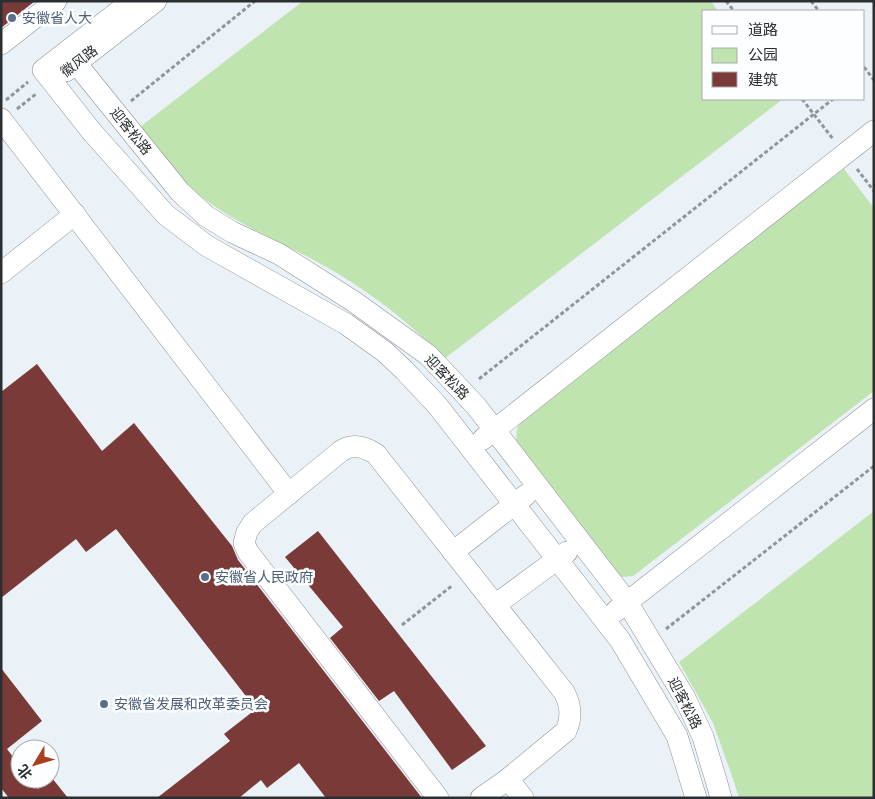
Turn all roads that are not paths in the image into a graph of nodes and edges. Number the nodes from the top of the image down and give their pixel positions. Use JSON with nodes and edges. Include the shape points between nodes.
{"nodes":[{"id":1,"x":56,"y":1,"type":"edge"},
{"id":2,"x":132,"y":1,"type":"edge"},
{"id":3,"x":156,"y":1,"type":"edge"},
{"id":4,"x":1,"y":44,"type":"edge"},
{"id":5,"x":72,"y":58,"type":"junction"},
{"id":6,"x":48,"y":76,"type":"joint"},
{"id":7,"x":2,"y":116,"type":"edge"},
{"id":8,"x":874,"y":132,"type":"edge"},
{"id":9,"x":75,"y":214,"type":"junction"},
{"id":10,"x":1,"y":273,"type":"edge"},
{"id":11,"x":874,"y":409,"type":"edge"},
{"id":12,"x":494,"y":430,"type":"junction"},
{"id":13,"x":470,"y":449,"type":"junction"},
{"id":14,"x":538,"y":486,"type":"junction"},
{"id":15,"x":289,"y":494,"type":"junction"},
{"id":16,"x":515,"y":504,"type":"junction"},
{"id":17,"x":581,"y":542,"type":"junction"},
{"id":18,"x":453,"y":552,"type":"junction"},
{"id":19,"x":557,"y":559,"type":"junction"},
{"id":20,"x":627,"y":602,"type":"junction"},
{"id":21,"x":495,"y":604,"type":"junction"},
{"id":22,"x":604,"y":620,"type":"junction"},
{"id":23,"x":508,"y":778,"type":"junction"},
{"id":24,"x":438,"y":798,"type":"edge"},
{"id":25,"x":481,"y":798,"type":"edge"},
{"id":26,"x":523,"y":798,"type":"edge"},
{"id":27,"x":696,"y":798,"type":"edge"},
{"id":28,"x":721,"y":798,"type":"edge"}],
"edges":[{"from":1,"to":4,"type":"street"},
{"from":2,"to":5,"type":"street","name":"徽风路"},
{"from":3,"to":5,"type":"street","name":"徽风路"},
{"from":5,"to":6,"type":"street","name":"徽风路"},
{"from":5,"to":12,"type":"street","name":"迎客松路","via":[[180,192],[206,216],[279,254],[353,301],[428,356],[476,406]]},
{"from":6,"to":13,"type":"street","name":"迎客松路","via":[[92,132],[166,215],[207,246],[346,324],[385,352],[437,405]]},
{"from":7,"to":9,"type":"street"},
{"from":8,"to":12,"type":"street"},
{"from":9,"to":10,"type":"street"},
{"from":9,"to":15,"type":"street"},
{"from":11,"to":20,"type":"street"},
{"from":12,"to":13,"type":"street"},
{"from":12,"to":14,"type":"street","name":"迎客松路"},
{"from":13,"to":16,"type":"street","name":"迎客松路"},
{"from":14,"to":16,"type":"street"},
{"from":14,"to":17,"type":"street","name":"迎客松路"},
{"from":15,"to":18,"type":"street","via":[[344,449],[360,446],[376,454]]},
{"from":15,"to":24,"type":"street","via":[[253,523],[244,543]]},
{"from":16,"to":18,"type":"street"},
{"from":16,"to":19,"type":"street","name":"迎客松路"},
{"from":17,"to":19,"type":"street"},
{"from":17,"to":20,"type":"street","name":"迎客松路"},
{"from":18,"to":21,"type":"street"},
{"from":19,"to":21,"type":"street"},
{"from":19,"to":22,"type":"street","name":"迎客松路"},
{"from":20,"to":22,"type":"street"},
{"from":20,"to":28,"type":"street","name":"迎客松路","via":[[685,698],[703,738]]},
{"from":21,"to":23,"type":"street","via":[[564,692],[570,710],[566,732]]},
{"from":22,"to":27,"type":"street","name":"迎客松路","via":[[620,640],[677,736]]},
{"from":23,"to":25,"type":"street"},
{"from":23,"to":26,"type":"street"}]}
